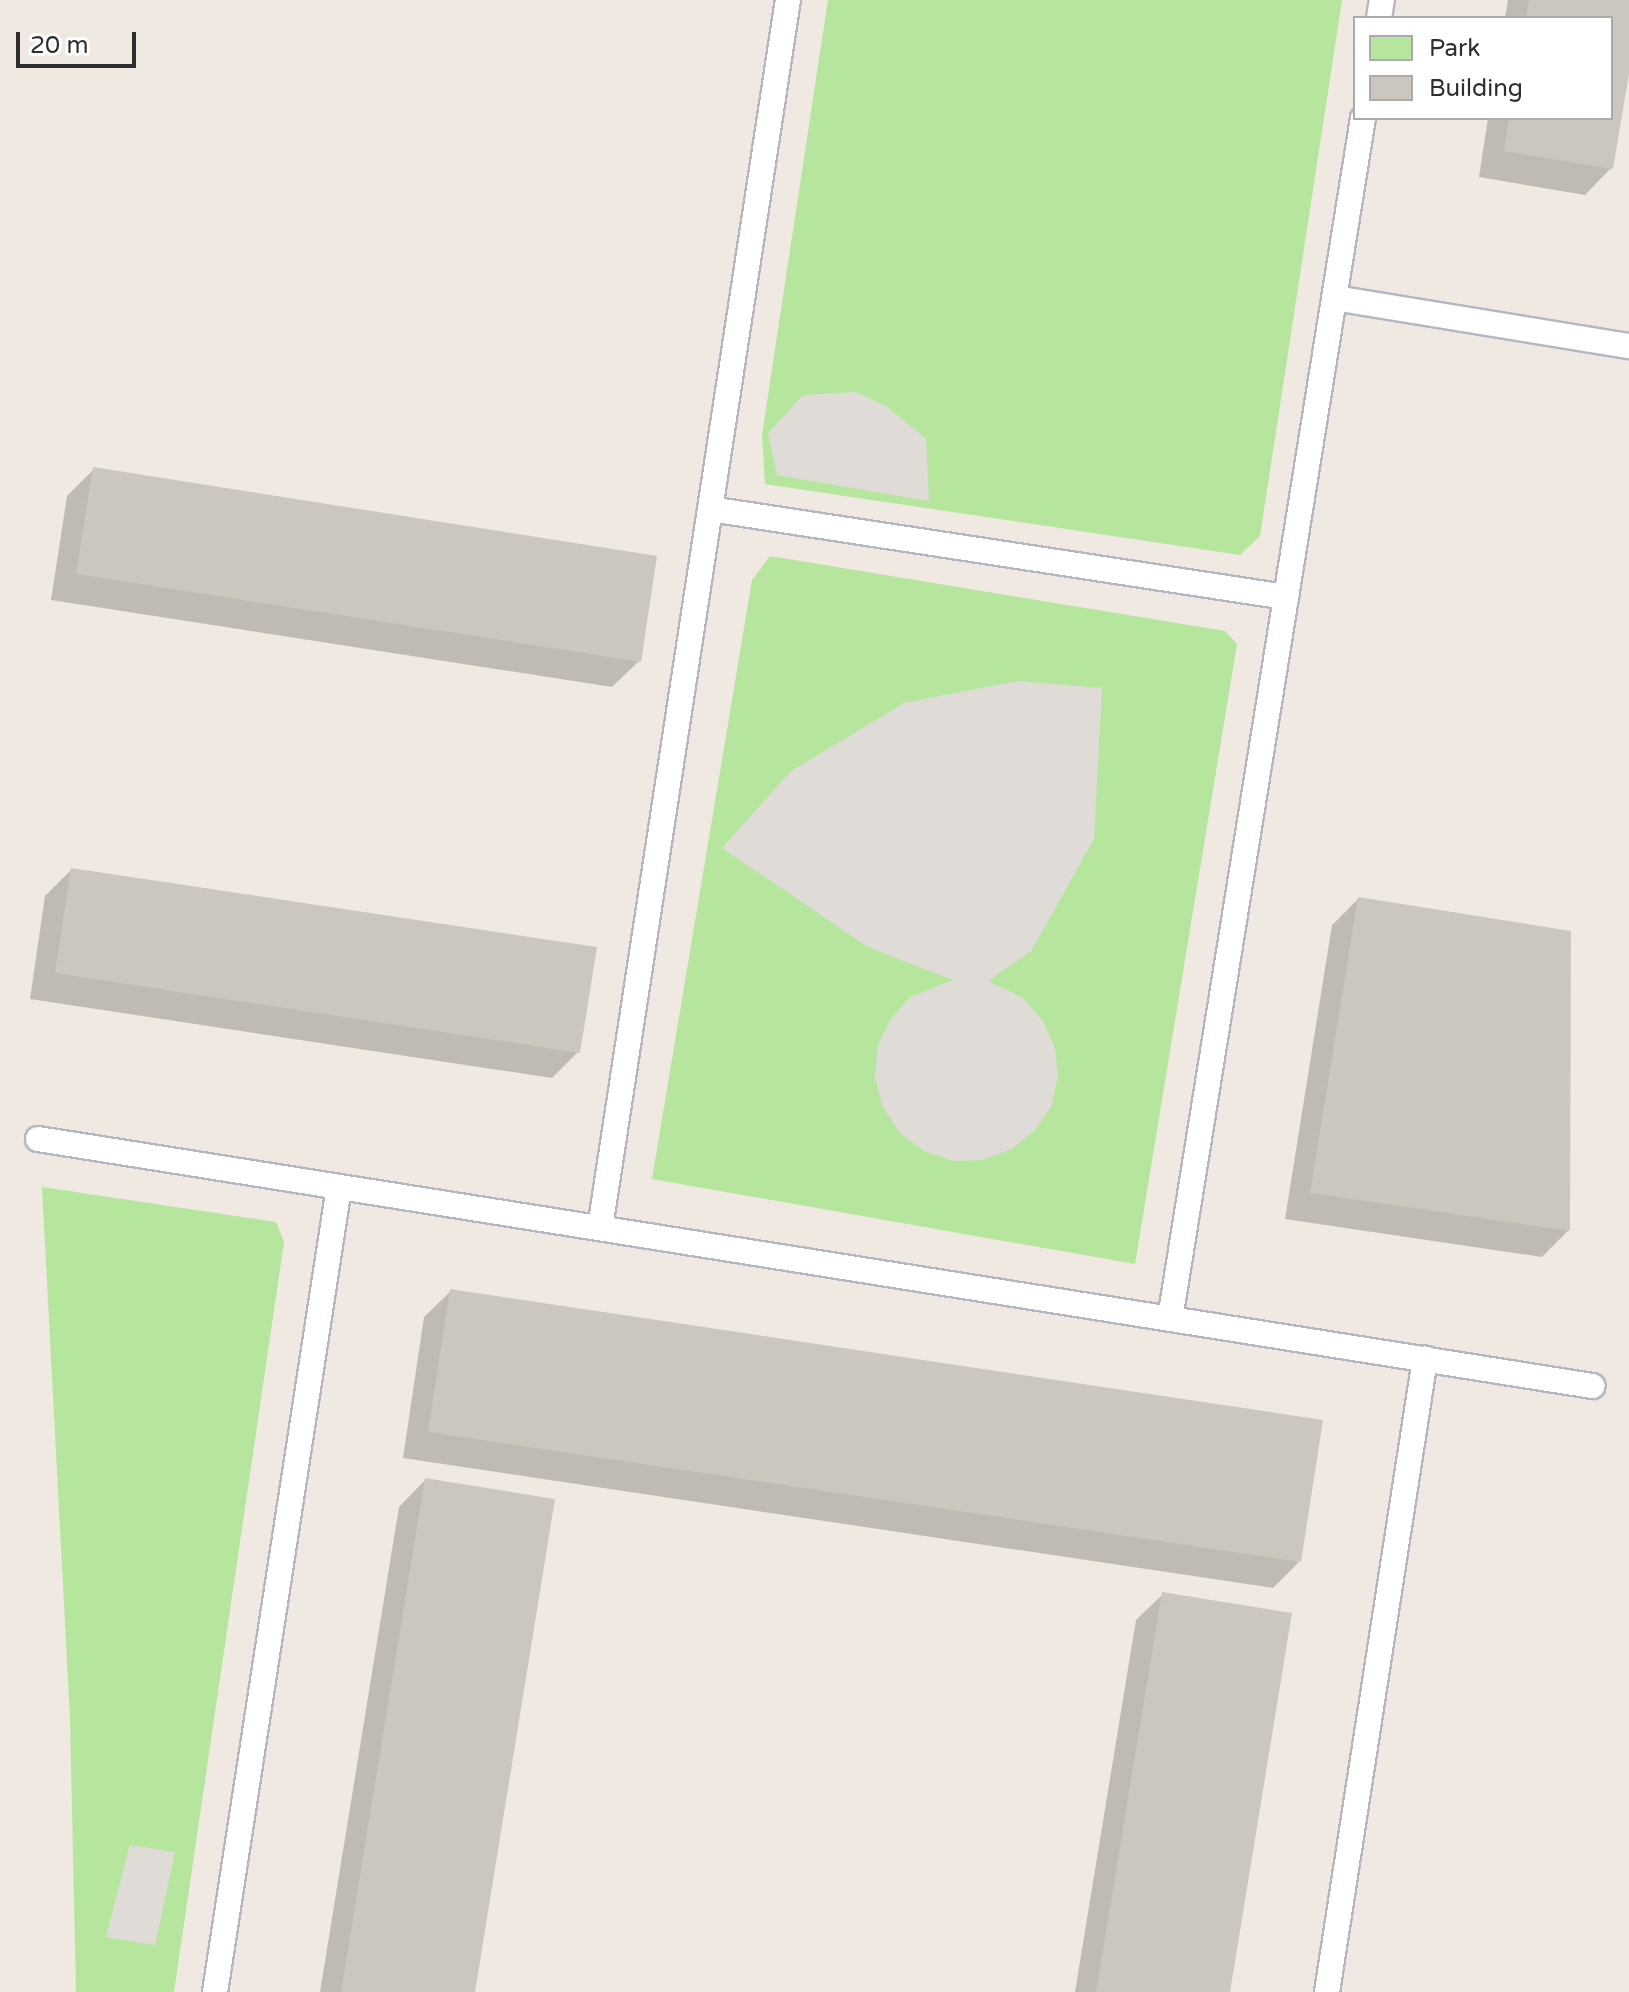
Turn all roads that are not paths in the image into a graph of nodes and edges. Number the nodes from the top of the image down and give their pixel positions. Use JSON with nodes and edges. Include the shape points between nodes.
{"nodes":[{"id":1,"x":788,"y":0,"type":"edge"},
{"id":2,"x":1363,"y":120,"type":"edge"},
{"id":3,"x":1335,"y":298,"type":"junction"},
{"id":4,"x":1629,"y":346,"type":"edge"},
{"id":5,"x":710,"y":509,"type":"junction"},
{"id":6,"x":1286,"y":597,"type":"junction"},
{"id":7,"x":38,"y":1139,"type":"dead end"},
{"id":8,"x":339,"y":1187,"type":"junction"},
{"id":9,"x":600,"y":1228,"type":"junction"},
{"id":10,"x":1170,"y":1319,"type":"junction"},
{"id":11,"x":1425,"y":1359,"type":"junction"},
{"id":12,"x":1592,"y":1386,"type":"dead end"},
{"id":13,"x":215,"y":1992,"type":"edge"},
{"id":14,"x":1327,"y":1992,"type":"edge"}],
"edges":[{"from":1,"to":5,"type":"lane"},
{"from":2,"to":3,"type":"lane"},
{"from":3,"to":4,"type":"lane"},
{"from":3,"to":6,"type":"lane"},
{"from":5,"to":6,"type":"lane"},
{"from":5,"to":9,"type":"lane"},
{"from":6,"to":10,"type":"lane"},
{"from":7,"to":8,"type":"lane"},
{"from":8,"to":9,"type":"lane"},
{"from":8,"to":13,"type":"lane"},
{"from":9,"to":10,"type":"lane"},
{"from":10,"to":11,"type":"lane"},
{"from":11,"to":12,"type":"lane"},
{"from":11,"to":14,"type":"lane"}]}
